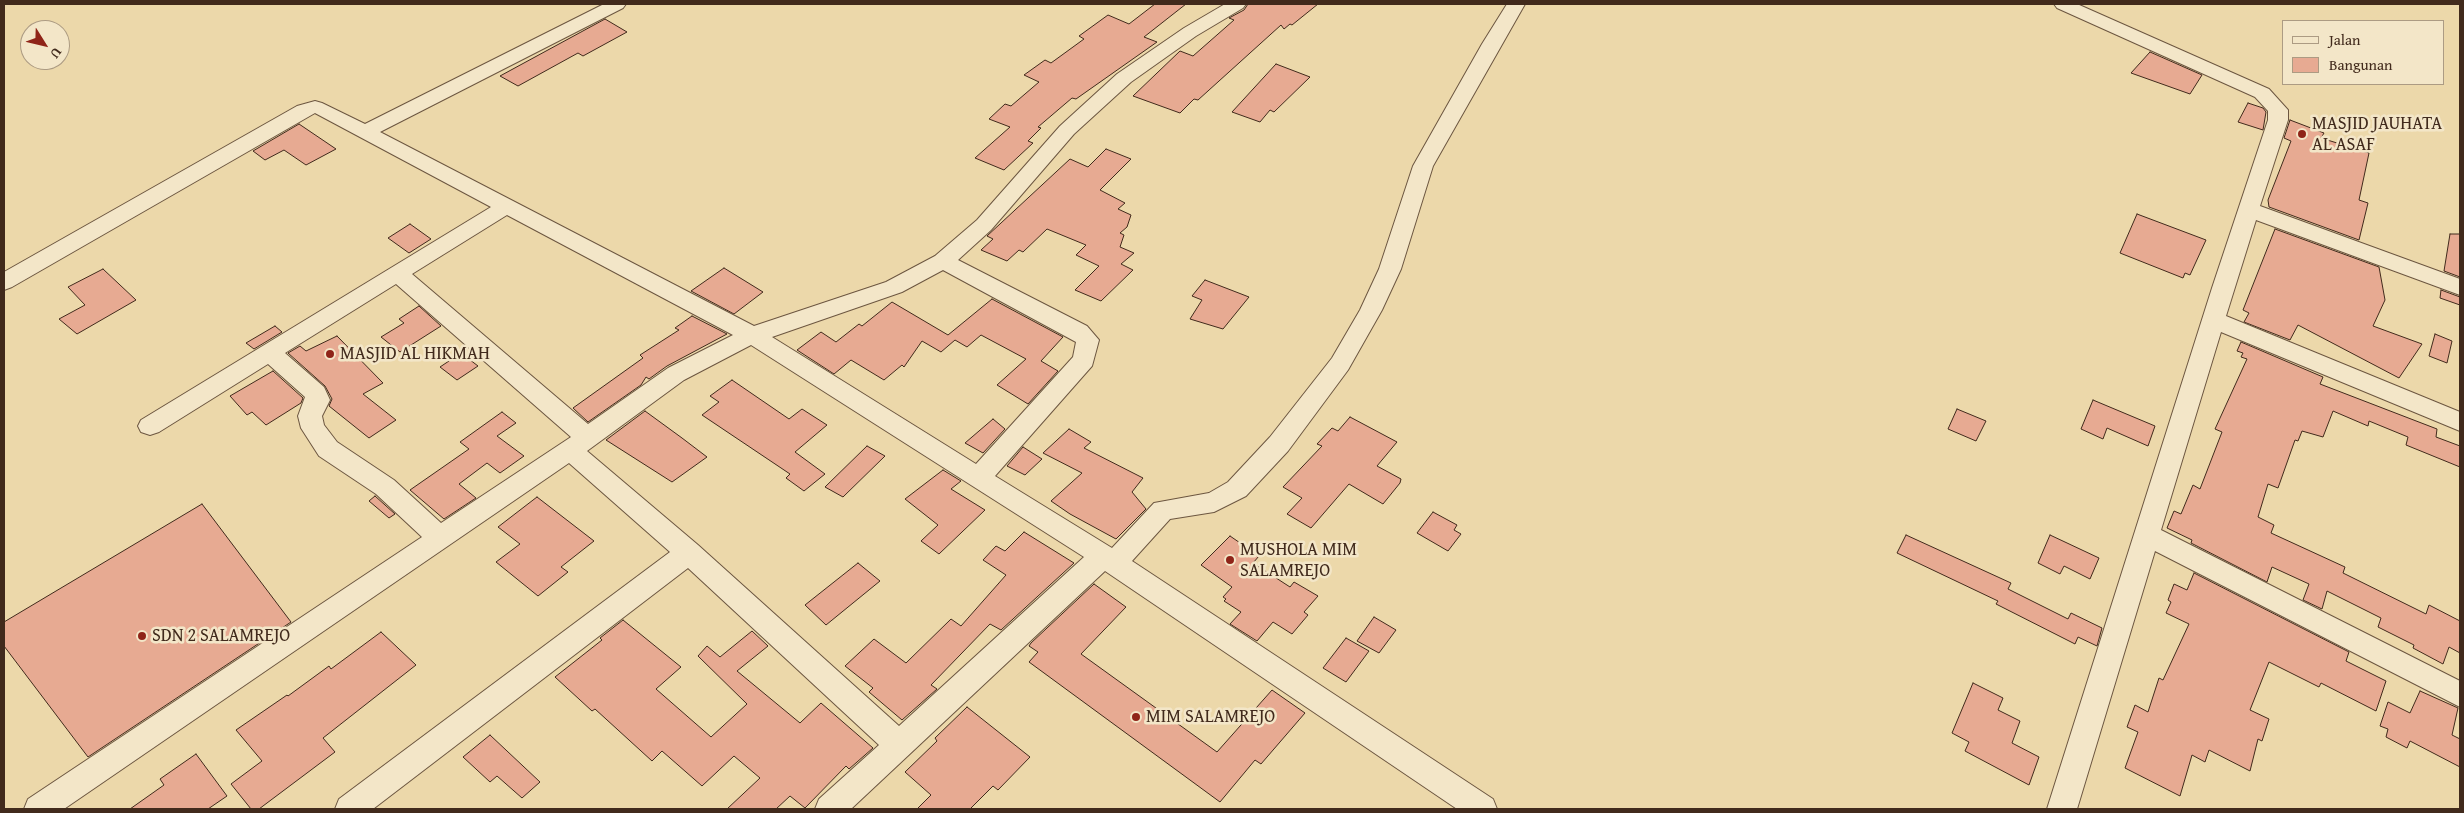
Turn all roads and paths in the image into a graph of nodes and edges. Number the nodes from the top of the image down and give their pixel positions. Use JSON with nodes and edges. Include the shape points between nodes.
{"nodes":[{"id":1,"x":618,"y":4,"type":"edge"},
{"id":2,"x":1237,"y":4,"type":"edge"},
{"id":3,"x":1516,"y":4,"type":"edge"},
{"id":4,"x":2063,"y":4,"type":"edge"},
{"id":5,"x":365,"y":132,"type":"junction"},
{"id":6,"x":507,"y":206,"type":"junction"},
{"id":7,"x":2248,"y":210,"type":"junction"},
{"id":8,"x":943,"y":261,"type":"junction"},
{"id":9,"x":398,"y":274,"type":"junction"},
{"id":10,"x":4,"y":282,"type":"edge"},
{"id":11,"x":2460,"y":287,"type":"edge"},
{"id":12,"x":2214,"y":320,"type":"junction"},
{"id":13,"x":752,"y":335,"type":"junction"},
{"id":14,"x":270,"y":353,"type":"junction"},
{"id":15,"x":2460,"y":422,"type":"edge"},
{"id":16,"x":150,"y":426,"type":"dead end"},
{"id":17,"x":579,"y":444,"type":"junction"},
{"id":18,"x":978,"y":478,"type":"junction"},
{"id":19,"x":2148,"y":536,"type":"junction"},
{"id":20,"x":440,"y":538,"type":"junction"},
{"id":21,"x":689,"y":553,"type":"junction"},
{"id":22,"x":1108,"y":560,"type":"junction"},
{"id":23,"x":2460,"y":695,"type":"edge"},
{"id":24,"x":900,"y":745,"type":"junction"},
{"id":25,"x":39,"y":809,"type":"edge"},
{"id":26,"x":350,"y":809,"type":"edge"},
{"id":27,"x":830,"y":809,"type":"edge"},
{"id":28,"x":1482,"y":809,"type":"edge"},
{"id":29,"x":2062,"y":809,"type":"edge"}],
"edges":[{"from":1,"to":5,"type":"street"},
{"from":2,"to":8,"type":"street","via":[[1124,78],[1067,130],[984,225]]},
{"from":3,"to":22,"type":"street","via":[[1422,166],[1390,269],[1340,364],[1279,444],[1237,489],[1214,502],[1163,510]]},
{"from":4,"to":7,"type":"street","via":[[2272,100],[2278,110],[2278,120]]},
{"from":5,"to":6,"type":"street"},
{"from":5,"to":10,"type":"street","via":[[325,110],[315,108],[298,112]]},
{"from":6,"to":9,"type":"street"},
{"from":6,"to":13,"type":"street"},
{"from":7,"to":11,"type":"street"},
{"from":7,"to":12,"type":"street"},
{"from":8,"to":13,"type":"street","via":[[894,287]]},
{"from":8,"to":18,"type":"street","via":[[1079,332],[1088,340],[1084,360]]},
{"from":9,"to":14,"type":"street"},
{"from":9,"to":17,"type":"street"},
{"from":12,"to":15,"type":"street"},
{"from":12,"to":19,"type":"street"},
{"from":13,"to":17,"type":"street","via":[[676,374]]},
{"from":13,"to":18,"type":"street"},
{"from":14,"to":16,"type":"street"},
{"from":14,"to":20,"type":"street","via":[[316,393],[318,400],[310,416],[312,428],[328,449],[385,487]]},
{"from":17,"to":20,"type":"street"},
{"from":17,"to":21,"type":"street"},
{"from":18,"to":22,"type":"street"},
{"from":19,"to":23,"type":"street"},
{"from":19,"to":29,"type":"street"},
{"from":20,"to":25,"type":"street"},
{"from":21,"to":24,"type":"street"},
{"from":21,"to":26,"type":"street"},
{"from":22,"to":24,"type":"street"},
{"from":22,"to":28,"type":"street"},
{"from":24,"to":27,"type":"street"}]}
